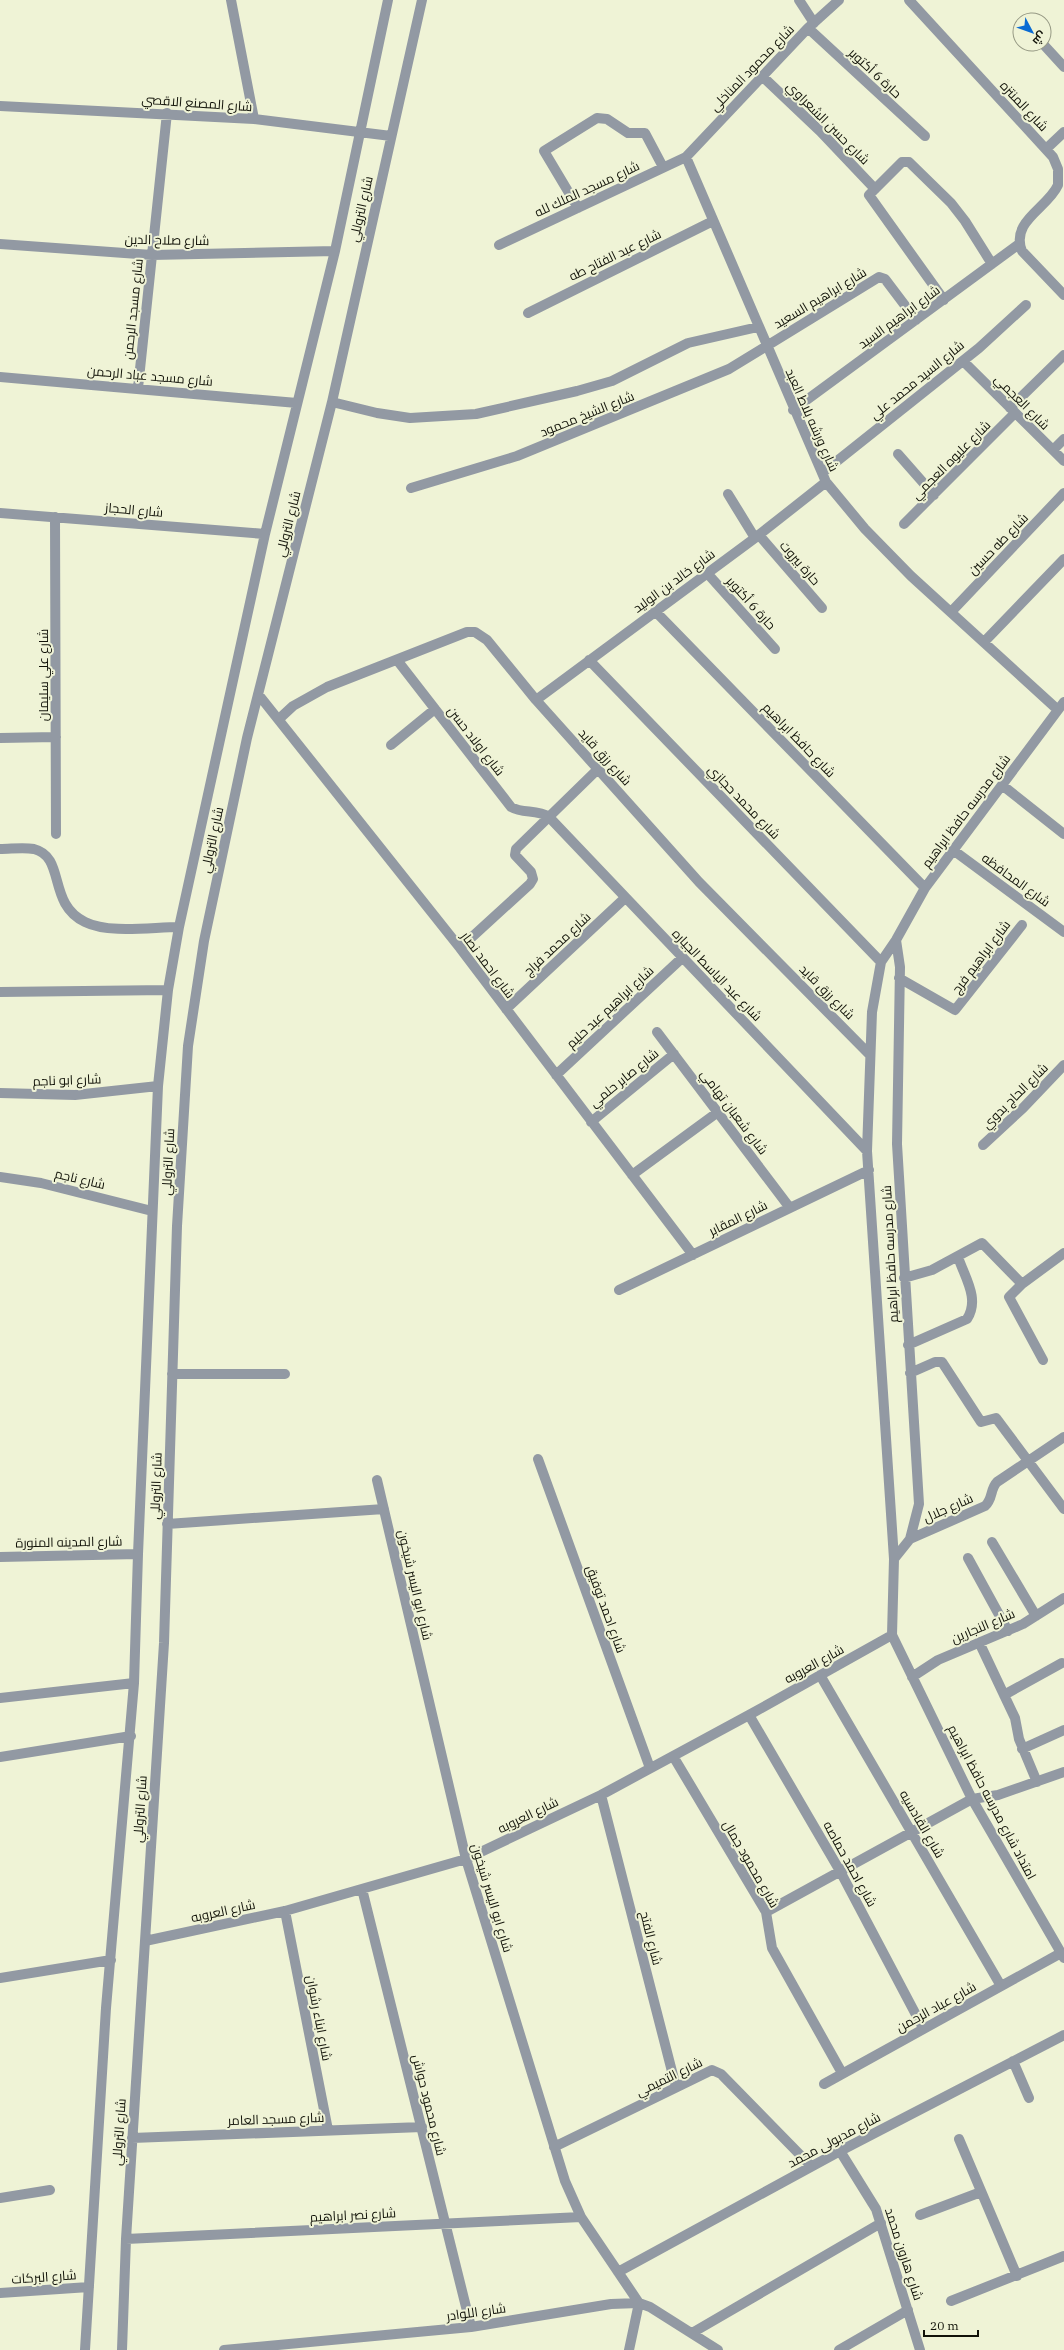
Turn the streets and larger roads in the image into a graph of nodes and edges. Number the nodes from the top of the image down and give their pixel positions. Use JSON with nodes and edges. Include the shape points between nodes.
{"nodes":[{"id":1,"x":231,"y":0,"type":"edge"},
{"id":2,"x":385,"y":0,"type":"edge"},
{"id":3,"x":422,"y":0,"type":"edge"},
{"id":4,"x":799,"y":0,"type":"edge"},
{"id":5,"x":839,"y":0,"type":"edge"},
{"id":6,"x":909,"y":0,"type":"edge"},
{"id":7,"x":811,"y":25,"type":"junction"},
{"id":8,"x":1050,"y":52,"type":"edge"},
{"id":9,"x":1064,"y":67,"type":"edge"},
{"id":10,"x":762,"y":76,"type":"junction"},
{"id":11,"x":0,"y":106,"type":"edge"},
{"id":12,"x":167,"y":113,"type":"junction"},
{"id":13,"x":254,"y":119,"type":"junction"},
{"id":14,"x":360,"y":131,"type":"junction"},
{"id":15,"x":1064,"y":132,"type":"edge"},
{"id":16,"x":391,"y":136,"type":"junction"},
{"id":17,"x":925,"y":136,"type":"dead end"},
{"id":18,"x":1046,"y":149,"type":"junction"},
{"id":19,"x":686,"y":157,"type":"junction"},
{"id":20,"x":663,"y":167,"type":"junction"},
{"id":21,"x":1061,"y":188,"type":"edge"},
{"id":22,"x":875,"y":189,"type":"junction"},
{"id":23,"x":578,"y":208,"type":"junction"},
{"id":24,"x":713,"y":221,"type":"junction"},
{"id":25,"x":0,"y":244,"type":"edge"},
{"id":26,"x":1019,"y":244,"type":"junction"},
{"id":27,"x":499,"y":245,"type":"dead end"},
{"id":28,"x":335,"y":251,"type":"junction"},
{"id":29,"x":152,"y":255,"type":"junction"},
{"id":30,"x":992,"y":264,"type":"junction"},
{"id":31,"x":1064,"y":295,"type":"edge"},
{"id":32,"x":944,"y":300,"type":"junction"},
{"id":33,"x":1026,"y":305,"type":"dead end"},
{"id":34,"x":528,"y":313,"type":"dead end"},
{"id":35,"x":916,"y":320,"type":"junction"},
{"id":36,"x":758,"y":327,"type":"junction"},
{"id":37,"x":766,"y":346,"type":"junction"},
{"id":38,"x":1064,"y":355,"type":"edge"},
{"id":39,"x":963,"y":361,"type":"junction"},
{"id":40,"x":0,"y":377,"type":"edge"},
{"id":41,"x":138,"y":388,"type":"junction"},
{"id":42,"x":332,"y":402,"type":"junction"},
{"id":43,"x":297,"y":403,"type":"junction"},
{"id":44,"x":793,"y":410,"type":"junction"},
{"id":45,"x":1013,"y":410,"type":"junction"},
{"id":46,"x":1064,"y":439,"type":"edge"},
{"id":47,"x":1053,"y":450,"type":"junction"},
{"id":48,"x":898,"y":454,"type":"dead end"},
{"id":49,"x":1064,"y":461,"type":"edge"},
{"id":50,"x":824,"y":478,"type":"junction"},
{"id":51,"x":411,"y":488,"type":"dead end"},
{"id":52,"x":1064,"y":493,"type":"edge"},
{"id":53,"x":728,"y":494,"type":"dead end"},
{"id":54,"x":934,"y":495,"type":"junction"},
{"id":55,"x":0,"y":513,"type":"edge"},
{"id":56,"x":55,"y":517,"type":"junction"},
{"id":57,"x":904,"y":524,"type":"dead end"},
{"id":58,"x":265,"y":534,"type":"junction"},
{"id":59,"x":757,"y":537,"type":"junction"},
{"id":60,"x":1064,"y":559,"type":"edge"},
{"id":61,"x":707,"y":573,"type":"junction"},
{"id":62,"x":822,"y":608,"type":"dead end"},
{"id":63,"x":656,"y":611,"type":"junction"},
{"id":64,"x":951,"y":612,"type":"junction"},
{"id":65,"x":984,"y":642,"type":"junction"},
{"id":66,"x":775,"y":649,"type":"dead end"},
{"id":67,"x":397,"y":660,"type":"junction"},
{"id":68,"x":589,"y":660,"type":"junction"},
{"id":69,"x":258,"y":694,"type":"junction"},
{"id":70,"x":536,"y":700,"type":"junction"},
{"id":71,"x":1061,"y":706,"type":"edge"},
{"id":72,"x":435,"y":709,"type":"junction"},
{"id":73,"x":278,"y":719,"type":"junction"},
{"id":74,"x":56,"y":736,"type":"junction"},
{"id":75,"x":0,"y":738,"type":"edge"},
{"id":76,"x":391,"y":745,"type":"dead end"},
{"id":77,"x":598,"y":769,"type":"junction"},
{"id":78,"x":1002,"y":785,"type":"junction"},
{"id":79,"x":549,"y":817,"type":"junction"},
{"id":80,"x":56,"y":834,"type":"dead end"},
{"id":81,"x":1064,"y":834,"type":"edge"},
{"id":82,"x":0,"y":849,"type":"edge"},
{"id":83,"x":953,"y":850,"type":"junction"},
{"id":84,"x":925,"y":888,"type":"junction"},
{"id":85,"x":625,"y":898,"type":"junction"},
{"id":86,"x":1022,"y":925,"type":"dead end"},
{"id":87,"x":179,"y":927,"type":"junction"},
{"id":88,"x":1064,"y":932,"type":"edge"},
{"id":89,"x":896,"y":940,"type":"junction"},
{"id":90,"x":460,"y":948,"type":"junction"},
{"id":91,"x":682,"y":958,"type":"junction"},
{"id":92,"x":881,"y":962,"type":"junction"},
{"id":93,"x":900,"y":978,"type":"junction"},
{"id":94,"x":168,"y":990,"type":"junction"},
{"id":95,"x":0,"y":992,"type":"edge"},
{"id":96,"x":506,"y":1009,"type":"junction"},
{"id":97,"x":657,"y":1032,"type":"dead end"},
{"id":98,"x":674,"y":1054,"type":"junction"},
{"id":99,"x":869,"y":1054,"type":"junction"},
{"id":100,"x":1064,"y":1065,"type":"edge"},
{"id":101,"x":556,"y":1075,"type":"junction"},
{"id":102,"x":158,"y":1086,"type":"junction"},
{"id":103,"x":0,"y":1093,"type":"edge"},
{"id":104,"x":718,"y":1112,"type":"junction"},
{"id":105,"x":592,"y":1122,"type":"junction"},
{"id":106,"x":983,"y":1145,"type":"dead end"},
{"id":107,"x":867,"y":1151,"type":"junction"},
{"id":108,"x":868,"y":1170,"type":"junction"},
{"id":109,"x":632,"y":1175,"type":"junction"},
{"id":110,"x":0,"y":1177,"type":"edge"},
{"id":111,"x":790,"y":1208,"type":"junction"},
{"id":112,"x":152,"y":1211,"type":"junction"},
{"id":113,"x":1064,"y":1253,"type":"edge"},
{"id":114,"x":693,"y":1255,"type":"junction"},
{"id":115,"x":958,"y":1257,"type":"junction"},
{"id":116,"x":904,"y":1278,"type":"junction"},
{"id":117,"x":1022,"y":1284,"type":"junction"},
{"id":118,"x":620,"y":1290,"type":"dead end"},
{"id":119,"x":908,"y":1345,"type":"junction"},
{"id":120,"x":1043,"y":1360,"type":"dead end"},
{"id":121,"x":910,"y":1373,"type":"junction"},
{"id":122,"x":172,"y":1374,"type":"junction"},
{"id":123,"x":285,"y":1374,"type":"dead end"},
{"id":124,"x":1064,"y":1438,"type":"edge"},
{"id":125,"x":538,"y":1459,"type":"dead end"},
{"id":126,"x":1029,"y":1461,"type":"junction"},
{"id":127,"x":377,"y":1480,"type":"dead end"},
{"id":128,"x":384,"y":1509,"type":"junction"},
{"id":129,"x":1064,"y":1509,"type":"edge"},
{"id":130,"x":167,"y":1524,"type":"junction"},
{"id":131,"x":910,"y":1539,"type":"junction"},
{"id":132,"x":992,"y":1542,"type":"dead end"},
{"id":133,"x":138,"y":1554,"type":"junction"},
{"id":134,"x":0,"y":1557,"type":"edge"},
{"id":135,"x":968,"y":1558,"type":"dead end"},
{"id":136,"x":894,"y":1559,"type":"junction"},
{"id":137,"x":1064,"y":1598,"type":"edge"},
{"id":138,"x":1036,"y":1616,"type":"junction"},
{"id":139,"x":1008,"y":1631,"type":"junction"},
{"id":140,"x":892,"y":1635,"type":"junction"},
{"id":141,"x":979,"y":1642,"type":"junction"},
{"id":142,"x":1062,"y":1663,"type":"dead end"},
{"id":143,"x":820,"y":1675,"type":"junction"},
{"id":144,"x":912,"y":1677,"type":"junction"},
{"id":145,"x":134,"y":1683,"type":"junction"},
{"id":146,"x":1004,"y":1695,"type":"junction"},
{"id":147,"x":0,"y":1698,"type":"edge"},
{"id":148,"x":750,"y":1715,"type":"junction"},
{"id":149,"x":1064,"y":1730,"type":"edge"},
{"id":150,"x":131,"y":1736,"type":"junction"},
{"id":151,"x":1022,"y":1749,"type":"junction"},
{"id":152,"x":673,"y":1756,"type":"junction"},
{"id":153,"x":0,"y":1757,"type":"edge"},
{"id":154,"x":650,"y":1768,"type":"junction"},
{"id":155,"x":1064,"y":1772,"type":"edge"},
{"id":156,"x":1038,"y":1782,"type":"junction"},
{"id":157,"x":600,"y":1794,"type":"junction"},
{"id":158,"x":972,"y":1799,"type":"junction"},
{"id":159,"x":911,"y":1832,"type":"junction"},
{"id":160,"x":466,"y":1859,"type":"junction"},
{"id":161,"x":840,"y":1871,"type":"junction"},
{"id":162,"x":362,"y":1889,"type":"junction"},
{"id":163,"x":285,"y":1911,"type":"junction"},
{"id":164,"x":766,"y":1912,"type":"junction"},
{"id":165,"x":145,"y":1941,"type":"junction"},
{"id":166,"x":1062,"y":1955,"type":"edge"},
{"id":167,"x":110,"y":1960,"type":"junction"},
{"id":168,"x":0,"y":1978,"type":"edge"},
{"id":169,"x":1001,"y":1986,"type":"junction"},
{"id":170,"x":923,"y":2028,"type":"junction"},
{"id":171,"x":1064,"y":2035,"type":"edge"},
{"id":172,"x":1014,"y":2061,"type":"junction"},
{"id":173,"x":842,"y":2073,"type":"junction"},
{"id":174,"x":824,"y":2084,"type":"dead end"},
{"id":175,"x":676,"y":2087,"type":"junction"},
{"id":176,"x":1029,"y":2098,"type":"dead end"},
{"id":177,"x":422,"y":2126,"type":"junction"},
{"id":178,"x":328,"y":2130,"type":"junction"},
{"id":179,"x":132,"y":2138,"type":"junction"},
{"id":180,"x":959,"y":2139,"type":"dead end"},
{"id":181,"x":554,"y":2147,"type":"junction"},
{"id":182,"x":840,"y":2150,"type":"junction"},
{"id":183,"x":811,"y":2166,"type":"junction"},
{"id":184,"x":50,"y":2190,"type":"dead end"},
{"id":185,"x":981,"y":2192,"type":"junction"},
{"id":186,"x":0,"y":2198,"type":"edge"},
{"id":187,"x":920,"y":2215,"type":"dead end"},
{"id":188,"x":581,"y":2217,"type":"junction"},
{"id":189,"x":445,"y":2223,"type":"junction"},
{"id":190,"x":881,"y":2223,"type":"junction"},
{"id":191,"x":126,"y":2239,"type":"junction"},
{"id":192,"x":1064,"y":2256,"type":"edge"},
{"id":193,"x":618,"y":2272,"type":"junction"},
{"id":194,"x":1017,"y":2276,"type":"junction"},
{"id":195,"x":89,"y":2287,"type":"junction"},
{"id":196,"x":0,"y":2293,"type":"edge"},
{"id":197,"x":951,"y":2301,"type":"dead end"},
{"id":198,"x":639,"y":2303,"type":"junction"},
{"id":199,"x":908,"y":2310,"type":"junction"},
{"id":200,"x":471,"y":2327,"type":"junction"},
{"id":201,"x":692,"y":2333,"type":"junction"},
{"id":202,"x":85,"y":2350,"type":"edge"},
{"id":203,"x":122,"y":2350,"type":"edge"},
{"id":204,"x":224,"y":2350,"type":"edge"},
{"id":205,"x":629,"y":2350,"type":"edge"},
{"id":206,"x":718,"y":2350,"type":"edge"},
{"id":207,"x":839,"y":2350,"type":"edge"},
{"id":208,"x":920,"y":2350,"type":"edge"}],
"edges":[{"from":1,"to":13,"type":"street"},
{"from":2,"to":14,"type":"street","name":"شارع التروللي"},
{"from":3,"to":16,"type":"street","name":"شارع التروللي"},
{"from":4,"to":7,"type":"street","name":"حارة 6 أكتوبر"},
{"from":5,"to":7,"type":"street","name":"شارع محمود المناخلي"},
{"from":6,"to":18,"type":"street","name":"شارع المنتزه"},
{"from":7,"to":10,"type":"street","name":"شارع محمود المناخلي"},
{"from":7,"to":17,"type":"street","name":"حارة 6 أكتوبر"},
{"from":8,"to":9,"type":"street"},
{"from":10,"to":19,"type":"street","name":"شارع محمود المناخلي"},
{"from":10,"to":22,"type":"street","name":"شارع حسن الشعراوي","via":[[820,131]]},
{"from":11,"to":12,"type":"street","name":"شارع المصنع الاقصي"},
{"from":12,"to":13,"type":"street","name":"شارع المصنع الاقصي"},
{"from":12,"to":29,"type":"street","name":"شارع مسجد الرحمن"},
{"from":13,"to":14,"type":"street","name":"شارع المصنع الاقصي"},
{"from":14,"to":16,"type":"street","name":"شارع المصنع الاقصي"},
{"from":14,"to":28,"type":"street","name":"شارع التروللي"},
{"from":15,"to":18,"type":"street"},
{"from":16,"to":42,"type":"street","name":"شارع التروللي"},
{"from":18,"to":21,"type":"street","name":"شارع المنتزه","via":[[1058,169]]},
{"from":19,"to":20,"type":"street","name":"شارع مسجد الملك لله"},
{"from":19,"to":24,"type":"street","name":"شارع ورشه بلاط العبد"},
{"from":20,"to":23,"type":"street","name":"شارع مسجد الملك لله"},
{"from":20,"to":23,"type":"street","via":[[645,133],[628,134],[607,119],[597,118],[544,151]]},
{"from":21,"to":26,"type":"street","name":"شارع المنتزه","via":[[1024,225],[1019,235]]},
{"from":22,"to":30,"type":"street","via":[[902,162],[908,162],[966,221]]},
{"from":22,"to":32,"type":"street","via":[[869,195]]},
{"from":23,"to":27,"type":"street","name":"شارع مسجد الملك لله"},
{"from":24,"to":34,"type":"street","name":"شارع عبد الفتاح طه"},
{"from":24,"to":36,"type":"street","name":"شارع ورشه بلاط العبد"},
{"from":25,"to":29,"type":"street","name":"شارع صلاح الدين"},
{"from":26,"to":30,"type":"street","name":"شارع ابراهيم السيد"},
{"from":26,"to":31,"type":"street","via":[[1022,251]]},
{"from":28,"to":29,"type":"street","name":"شارع صلاح الدين"},
{"from":28,"to":43,"type":"street","name":"شارع التروللي"},
{"from":29,"to":41,"type":"street","name":"شارع مسجد الرحمن"},
{"from":30,"to":32,"type":"street","name":"شارع ابراهيم السيد"},
{"from":32,"to":35,"type":"street","name":"شارع ابراهيم السيد"},
{"from":33,"to":39,"type":"street","name":"شارع السيد محمد علي"},
{"from":35,"to":37,"type":"street","name":"شارع ابراهيم السعيد","via":[[884,279],[879,277]]},
{"from":35,"to":44,"type":"street","name":"شارع ابراهيم السيد"},
{"from":36,"to":37,"type":"street","name":"شارع ورشه بلاط العبد"},
{"from":36,"to":42,"type":"street","via":[[688,343],[612,381],[476,414],[410,418],[377,414]]},
{"from":37,"to":44,"type":"street","name":"شارع ورشه بلاط العبد"},
{"from":37,"to":51,"type":"street","name":"شارع الشيخ محمود","via":[[729,369],[614,418],[517,456]]},
{"from":38,"to":45,"type":"street","name":"شارع عليوه العجمي"},
{"from":39,"to":45,"type":"street","name":"شارع العجمي"},
{"from":39,"to":50,"type":"street","name":"شارع السيد محمد علي"},
{"from":40,"to":41,"type":"street","name":"شارع مسجد عباد الرحمن"},
{"from":41,"to":43,"type":"street","name":"شارع مسجد عباد الرحمن"},
{"from":42,"to":69,"type":"street","name":"شارع التروللي"},
{"from":43,"to":58,"type":"street","name":"شارع التروللي"},
{"from":44,"to":50,"type":"street","name":"شارع ورشه بلاط العبد"},
{"from":45,"to":47,"type":"street","name":"شارع العجمي"},
{"from":45,"to":54,"type":"street","name":"شارع عليوه العجمي"},
{"from":46,"to":47,"type":"street"},
{"from":47,"to":49,"type":"street","name":"شارع العجمي"},
{"from":48,"to":54,"type":"street"},
{"from":50,"to":59,"type":"street","name":"شارع خالد بن الوليد"},
{"from":50,"to":64,"type":"street","name":"شارع ورشه بلاط العبد","via":[[870,534]]},
{"from":52,"to":64,"type":"street","name":"شارع طه حسين"},
{"from":53,"to":59,"type":"street","name":"حارة بيروت"},
{"from":54,"to":57,"type":"street","name":"شارع عليوه العجمي"},
{"from":55,"to":56,"type":"street","name":"شارع الحجاز"},
{"from":56,"to":58,"type":"street","name":"شارع الحجاز"},
{"from":56,"to":74,"type":"street","name":"شارع علي سليمان"},
{"from":58,"to":87,"type":"street","name":"شارع التروللي"},
{"from":59,"to":61,"type":"street","name":"شارع خالد بن الوليد"},
{"from":59,"to":62,"type":"street","name":"حارة بيروت"},
{"from":60,"to":65,"type":"street"},
{"from":61,"to":63,"type":"street","name":"شارع خالد بن الوليد"},
{"from":61,"to":66,"type":"street","name":"حارة 6 أكتوبر"},
{"from":63,"to":68,"type":"street","name":"شارع خالد بن الوليد"},
{"from":63,"to":84,"type":"street","name":"شارع حافظ ابراهيم"},
{"from":64,"to":65,"type":"street","name":"شارع ورشه بلاط العبد"},
{"from":65,"to":71,"type":"street","name":"شارع ورشه بلاط العبد"},
{"from":67,"to":70,"type":"street","name":"شارع رزق قايد","via":[[468,632],[475,632],[487,640]]},
{"from":67,"to":72,"type":"street","name":"شارع اولاد حسن"},
{"from":67,"to":73,"type":"street","name":"شارع رزق قايد","via":[[310,696]]},
{"from":68,"to":70,"type":"street","name":"شارع خالد بن الوليد"},
{"from":68,"to":92,"type":"street","name":"شارع محمد حجازي"},
{"from":69,"to":73,"type":"street","name":"شارع احمد نصار"},
{"from":69,"to":122,"type":"street","name":"شارع التروللي","via":[[204,941],[188,1046],[177,1226]]},
{"from":70,"to":77,"type":"street","name":"شارع رزق قايد"},
{"from":71,"to":78,"type":"street","name":"شارع مدرسه حافظ ابراهيم"},
{"from":72,"to":76,"type":"street"},
{"from":72,"to":79,"type":"street","name":"شارع اولاد حسن","via":[[511,807],[517,811],[544,814]]},
{"from":73,"to":90,"type":"street","name":"شارع احمد نصار"},
{"from":74,"to":75,"type":"street"},
{"from":74,"to":80,"type":"street","name":"شارع علي سليمان"},
{"from":77,"to":79,"type":"street"},
{"from":77,"to":99,"type":"street","name":"شارع رزق قايد","via":[[699,882]]},
{"from":78,"to":81,"type":"street"},
{"from":78,"to":83,"type":"street","name":"شارع مدرسه حافظ ابراهيم"},
{"from":79,"to":85,"type":"street","name":"شارع عبد الباسط الجياره"},
{"from":79,"to":90,"type":"street","via":[[514,852],[531,872],[533,879],[530,884]]},
{"from":82,"to":87,"type":"street","via":[[33,849],[46,856],[53,865],[61,899],[68,910],[86,922],[106,928]]},
{"from":83,"to":84,"type":"street","name":"شارع مدرسه حافظ ابراهيم"},
{"from":83,"to":88,"type":"street","name":"شارع المحافظه"},
{"from":84,"to":89,"type":"street","name":"شارع مدرسه حافظ ابراهيم"},
{"from":85,"to":91,"type":"street","name":"شارع عبد الباسط الجياره"},
{"from":85,"to":96,"type":"street","name":"شارع محمد فراج"},
{"from":86,"to":93,"type":"street","name":"شارع ابراهيم فرج","via":[[955,1010]]},
{"from":87,"to":94,"type":"street","name":"شارع التروللي"},
{"from":89,"to":92,"type":"street","name":"شارع مدرسه حافظ ابراهيم"},
{"from":89,"to":93,"type":"street","name":"شارع مدرسه حافظ ابراهيم"},
{"from":90,"to":96,"type":"street","name":"شارع احمد نصار"},
{"from":91,"to":101,"type":"street","name":"شارع ابراهيم عبد حليم"},
{"from":91,"to":107,"type":"street","name":"شارع عبد الباسط الجياره"},
{"from":92,"to":99,"type":"street","name":"شارع مدرسه حافظ ابراهيم","via":[[872,1012]]},
{"from":93,"to":116,"type":"street","name":"شارع مدرسه حافظ ابراهيم","via":[[897,1144]]},
{"from":94,"to":95,"type":"street"},
{"from":94,"to":102,"type":"street","name":"شارع التروللي"},
{"from":96,"to":101,"type":"street","name":"شارع احمد نصار"},
{"from":97,"to":98,"type":"street","name":"شارع شعبان تهامي"},
{"from":98,"to":104,"type":"street","name":"شارع شعبان تهامي"},
{"from":98,"to":105,"type":"street","name":"شارع صابر حلمي"},
{"from":99,"to":107,"type":"street","name":"شارع مدرسه حافظ ابراهيم"},
{"from":100,"to":106,"type":"street","name":"شارع الحاج بدوي"},
{"from":101,"to":105,"type":"street","name":"شارع احمد نصار"},
{"from":102,"to":103,"type":"street","name":"شارع ابو ناجم","via":[[75,1096]]},
{"from":102,"to":112,"type":"street","name":"شارع التروللي"},
{"from":104,"to":109,"type":"street"},
{"from":104,"to":111,"type":"street","name":"شارع شعبان تهامي"},
{"from":105,"to":109,"type":"street","name":"شارع احمد نصار"},
{"from":107,"to":108,"type":"street","name":"شارع مدرسه حافظ ابراهيم"},
{"from":108,"to":111,"type":"street","name":"شارع المقابر"},
{"from":108,"to":136,"type":"street","name":"شارع مدرسه حافظ ابراهيم"},
{"from":109,"to":114,"type":"street","name":"شارع احمد نصار"},
{"from":110,"to":112,"type":"street","name":"شارع ناجم","via":[[71,1190]]},
{"from":111,"to":114,"type":"street","name":"شارع المقابر"},
{"from":112,"to":133,"type":"street","name":"شارع التروللي"},
{"from":113,"to":117,"type":"street"},
{"from":114,"to":118,"type":"street","name":"شارع المقابر"},
{"from":115,"to":116,"type":"street","via":[[932,1270]]},
{"from":115,"to":117,"type":"street","via":[[978,1243],[984,1244]]},
{"from":115,"to":119,"type":"street","via":[[974,1300],[973,1310],[967,1319]]},
{"from":116,"to":119,"type":"street","name":"شارع مدرسه حافظ ابراهيم"},
{"from":117,"to":120,"type":"street","via":[[1010,1295],[1009,1300]]},
{"from":119,"to":121,"type":"street","name":"شارع مدرسه حافظ ابراهيم"},
{"from":121,"to":126,"type":"street","via":[[935,1362],[942,1362],[981,1422],[996,1418]]},
{"from":121,"to":131,"type":"street","name":"شارع مدرسه حافظ ابراهيم","via":[[919,1504]]},
{"from":122,"to":123,"type":"street"},
{"from":122,"to":130,"type":"street","name":"شارع التروللي"},
{"from":124,"to":126,"type":"street","name":"شارع جلال"},
{"from":125,"to":154,"type":"street","name":"شارع احمد توفيق"},
{"from":126,"to":129,"type":"street"},
{"from":126,"to":131,"type":"street","name":"شارع جلال","via":[[994,1485],[990,1501],[985,1506]]},
{"from":127,"to":128,"type":"street","name":"شارع ابو اليسر شيخون"},
{"from":128,"to":130,"type":"street"},
{"from":128,"to":160,"type":"street","name":"شارع ابو اليسر شيخون"},
{"from":130,"to":165,"type":"street","name":"شارع التروللي","via":[[164,1642]]},
{"from":131,"to":136,"type":"street","name":"شارع مدرسه حافظ ابراهيم"},
{"from":132,"to":138,"type":"street"},
{"from":133,"to":134,"type":"street","name":"شارع المدينه المنورة"},
{"from":133,"to":145,"type":"street","name":"شارع التروللي"},
{"from":135,"to":139,"type":"street"},
{"from":136,"to":140,"type":"street","name":"شارع مدرسه حافظ ابراهيم"},
{"from":137,"to":138,"type":"street","name":"شارع النجارين"},
{"from":138,"to":139,"type":"street","name":"شارع النجارين"},
{"from":139,"to":141,"type":"street","name":"شارع النجارين"},
{"from":140,"to":143,"type":"street","name":"شارع العروبه"},
{"from":140,"to":144,"type":"street","name":"امتداد شارع مدرسه حافظ ابراهيم"},
{"from":141,"to":144,"type":"street","name":"شارع النجارين","via":[[938,1660]]},
{"from":141,"to":146,"type":"street"},
{"from":142,"to":146,"type":"street"},
{"from":143,"to":148,"type":"street","name":"شارع العروبه"},
{"from":143,"to":159,"type":"street","name":"شارع القادسيه"},
{"from":144,"to":158,"type":"street","name":"امتداد شارع مدرسه حافظ ابراهيم"},
{"from":145,"to":147,"type":"street"},
{"from":145,"to":150,"type":"street","name":"شارع التروللي"},
{"from":146,"to":151,"type":"street","via":[[1015,1718]]},
{"from":148,"to":152,"type":"street","name":"شارع العروبه"},
{"from":148,"to":161,"type":"street","name":"شارع احمد حماصه"},
{"from":149,"to":151,"type":"street"},
{"from":150,"to":153,"type":"street"},
{"from":150,"to":167,"type":"street","name":"شارع التروللي"},
{"from":151,"to":156,"type":"street"},
{"from":152,"to":154,"type":"street","name":"شارع العروبه"},
{"from":152,"to":164,"type":"street","name":"شارع محمود جمال"},
{"from":154,"to":157,"type":"street","name":"شارع العروبه"},
{"from":155,"to":156,"type":"street"},
{"from":156,"to":158,"type":"street","via":[[998,1795]]},
{"from":157,"to":160,"type":"street","name":"شارع العروبه"},
{"from":157,"to":175,"type":"street","name":"شارع الفتح"},
{"from":158,"to":159,"type":"street"},
{"from":158,"to":166,"type":"street","name":"امتداد شارع مدرسه حافظ ابراهيم"},
{"from":159,"to":161,"type":"street"},
{"from":159,"to":169,"type":"street","name":"شارع القادسيه"},
{"from":160,"to":162,"type":"street","name":"شارع العروبه"},
{"from":160,"to":181,"type":"street","name":"شارع ابو اليسر شيخون"},
{"from":161,"to":164,"type":"street"},
{"from":161,"to":170,"type":"street","name":"شارع احمد حماصه"},
{"from":162,"to":163,"type":"street","name":"شارع العروبه"},
{"from":162,"to":177,"type":"street","name":"شارع محمود حواش"},
{"from":163,"to":165,"type":"street","name":"شارع العروبه"},
{"from":163,"to":178,"type":"street","name":"شارع ابناء رشوان"},
{"from":164,"to":173,"type":"street","name":"شارع محمود جمال","via":[[772,1948]]},
{"from":165,"to":179,"type":"street","name":"شارع التروللي"},
{"from":166,"to":169,"type":"street","name":"شارع عباد الرحمن"},
{"from":167,"to":168,"type":"street"},
{"from":167,"to":195,"type":"street","name":"شارع التروللي"},
{"from":169,"to":170,"type":"street","name":"شارع عباد الرحمن"},
{"from":170,"to":173,"type":"street","name":"شارع عباد الرحمن"},
{"from":171,"to":172,"type":"street","name":"شارع مدبولى محمد"},
{"from":172,"to":176,"type":"street"},
{"from":172,"to":182,"type":"street","name":"شارع مدبولى محمد"},
{"from":173,"to":174,"type":"street","name":"شارع عباد الرحمن"},
{"from":175,"to":181,"type":"street","name":"شارع التميمي"},
{"from":175,"to":183,"type":"street","name":"شارع التميمي","via":[[717,2070]]},
{"from":177,"to":178,"type":"street","name":"شارع مسجد العامر"},
{"from":177,"to":189,"type":"street","name":"شارع محمود حواش"},
{"from":178,"to":179,"type":"street","name":"شارع مسجد العامر"},
{"from":179,"to":191,"type":"street","name":"شارع التروللي"},
{"from":180,"to":185,"type":"street"},
{"from":181,"to":188,"type":"street","name":"شارع ابو اليسر شيخون","via":[[565,2182]]},
{"from":182,"to":183,"type":"street","name":"شارع مدبولى محمد"},
{"from":182,"to":190,"type":"street","name":"شارع هارون محمد","via":[[876,2209]]},
{"from":183,"to":193,"type":"street","name":"شارع مدبولى محمد"},
{"from":184,"to":186,"type":"street"},
{"from":185,"to":187,"type":"street"},
{"from":185,"to":194,"type":"street"},
{"from":188,"to":189,"type":"street","name":"شارع نصر ابراهيم"},
{"from":188,"to":193,"type":"street","name":"شارع ابو اليسر شيخون"},
{"from":189,"to":191,"type":"street","name":"شارع نصر ابراهيم"},
{"from":189,"to":200,"type":"street","name":"شارع محمود حواش"},
{"from":190,"to":199,"type":"street","name":"شارع هارون محمد"},
{"from":190,"to":201,"type":"street"},
{"from":191,"to":203,"type":"street","name":"شارع التروللي"},
{"from":192,"to":194,"type":"street"},
{"from":193,"to":198,"type":"street","name":"شارع ابو اليسر شيخون"},
{"from":194,"to":197,"type":"street"},
{"from":195,"to":196,"type":"street","name":"شارع البركات"},
{"from":195,"to":202,"type":"street","name":"شارع التروللي"},
{"from":198,"to":200,"type":"street","name":"شارع اللوادر","via":[[611,2304]]},
{"from":198,"to":201,"type":"street"},
{"from":198,"to":205,"type":"street"},
{"from":199,"to":207,"type":"street"},
{"from":199,"to":208,"type":"street","name":"شارع هارون محمد"},
{"from":200,"to":204,"type":"street","name":"شارع اللوادر"},
{"from":201,"to":206,"type":"street"}]}
